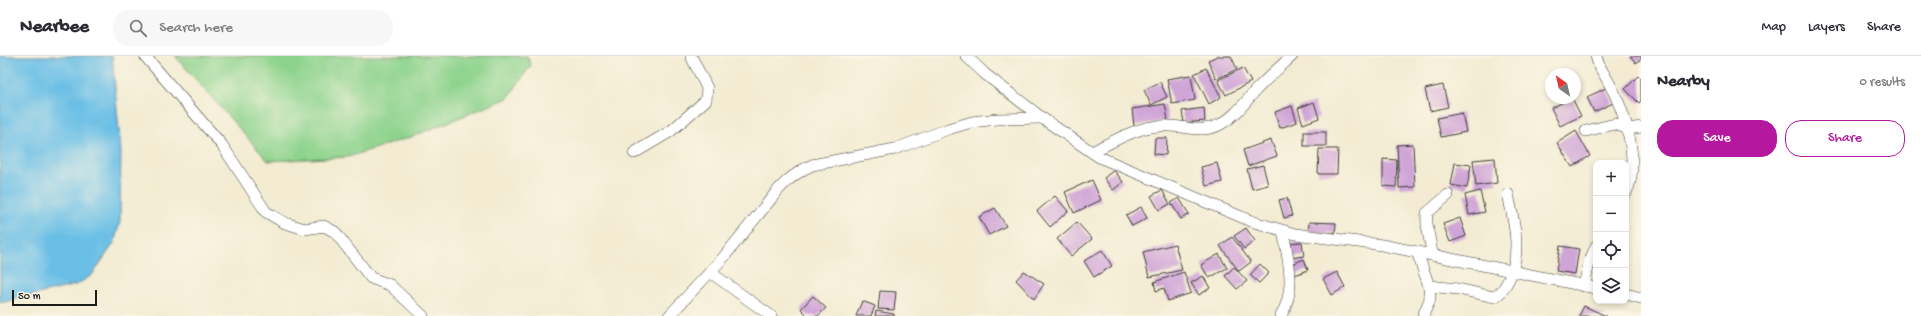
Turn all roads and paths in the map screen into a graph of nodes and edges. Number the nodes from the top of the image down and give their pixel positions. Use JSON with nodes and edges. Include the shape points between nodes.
{"nodes":[{"id":1,"x":145,"y":56,"type":"edge"},
{"id":2,"x":690,"y":56,"type":"edge"},
{"id":3,"x":966,"y":56,"type":"edge"},
{"id":4,"x":1292,"y":56,"type":"edge"},
{"id":5,"x":1596,"y":56,"type":"edge"},
{"id":6,"x":1042,"y":118,"type":"junction"},
{"id":7,"x":1641,"y":127,"type":"edge"},
{"id":8,"x":1629,"y":129,"type":"junction"},
{"id":9,"x":1586,"y":131,"type":"dead end"},
{"id":10,"x":1092,"y":152,"type":"junction"},
{"id":11,"x":634,"y":153,"type":"dead end"},
{"id":12,"x":1629,"y":186,"type":"edge"},
{"id":13,"x":1508,"y":194,"type":"dead end"},
{"id":14,"x":1448,"y":195,"type":"dead end"},
{"id":15,"x":1283,"y":231,"type":"junction"},
{"id":16,"x":1418,"y":252,"type":"junction"},
{"id":17,"x":1593,"y":253,"type":"edge"},
{"id":18,"x":1432,"y":255,"type":"junction"},
{"id":19,"x":710,"y":272,"type":"junction"},
{"id":20,"x":1512,"y":272,"type":"junction"},
{"id":21,"x":1429,"y":286,"type":"junction"},
{"id":22,"x":1584,"y":286,"type":"junction"},
{"id":23,"x":1593,"y":288,"type":"edge"},
{"id":24,"x":1629,"y":295,"type":"edge"},
{"id":25,"x":1641,"y":298,"type":"edge"},
{"id":26,"x":423,"y":316,"type":"edge"},
{"id":27,"x":669,"y":316,"type":"edge"},
{"id":28,"x":770,"y":316,"type":"edge"},
{"id":29,"x":1281,"y":316,"type":"edge"},
{"id":30,"x":1423,"y":316,"type":"edge"}],
"edges":[{"from":1,"to":26,"type":"street","via":[[222,145],[266,212],[285,223],[305,229],[324,226],[335,232],[371,278],[390,285]]},
{"from":2,"to":11,"type":"street","via":[[707,88],[706,100],[671,131]]},
{"from":3,"to":6,"type":"street"},
{"from":4,"to":10,"type":"street","via":[[1231,118],[1220,125],[1197,129],[1162,125],[1150,127],[1137,130]]},
{"from":5,"to":8,"type":"street","via":[[1598,66],[1608,81]]},
{"from":6,"to":10,"type":"street"},
{"from":6,"to":19,"type":"street","via":[[972,122],[895,149],[812,165],[800,170],[779,189]]},
{"from":7,"to":8,"type":"street"},
{"from":8,"to":9,"type":"street","via":[[1615,124]]},
{"from":8,"to":12,"type":"street","via":[[1634,174]]},
{"from":10,"to":15,"type":"street","via":[[1251,221]]},
{"from":13,"to":20,"type":"street","via":[[1516,238]]},
{"from":14,"to":18,"type":"street","via":[[1427,212],[1426,224]]},
{"from":15,"to":16,"type":"street"},
{"from":15,"to":29,"type":"street","via":[[1291,283],[1290,296]]},
{"from":16,"to":18,"type":"street"},
{"from":16,"to":21,"type":"street"},
{"from":17,"to":22,"type":"street"},
{"from":18,"to":20,"type":"street"},
{"from":19,"to":27,"type":"street"},
{"from":19,"to":28,"type":"street"},
{"from":20,"to":21,"type":"street","via":[[1502,293],[1494,297]]},
{"from":20,"to":22,"type":"street"},
{"from":21,"to":30,"type":"street","via":[[1430,299]]},
{"from":22,"to":23,"type":"street"},
{"from":24,"to":25,"type":"street"}]}
